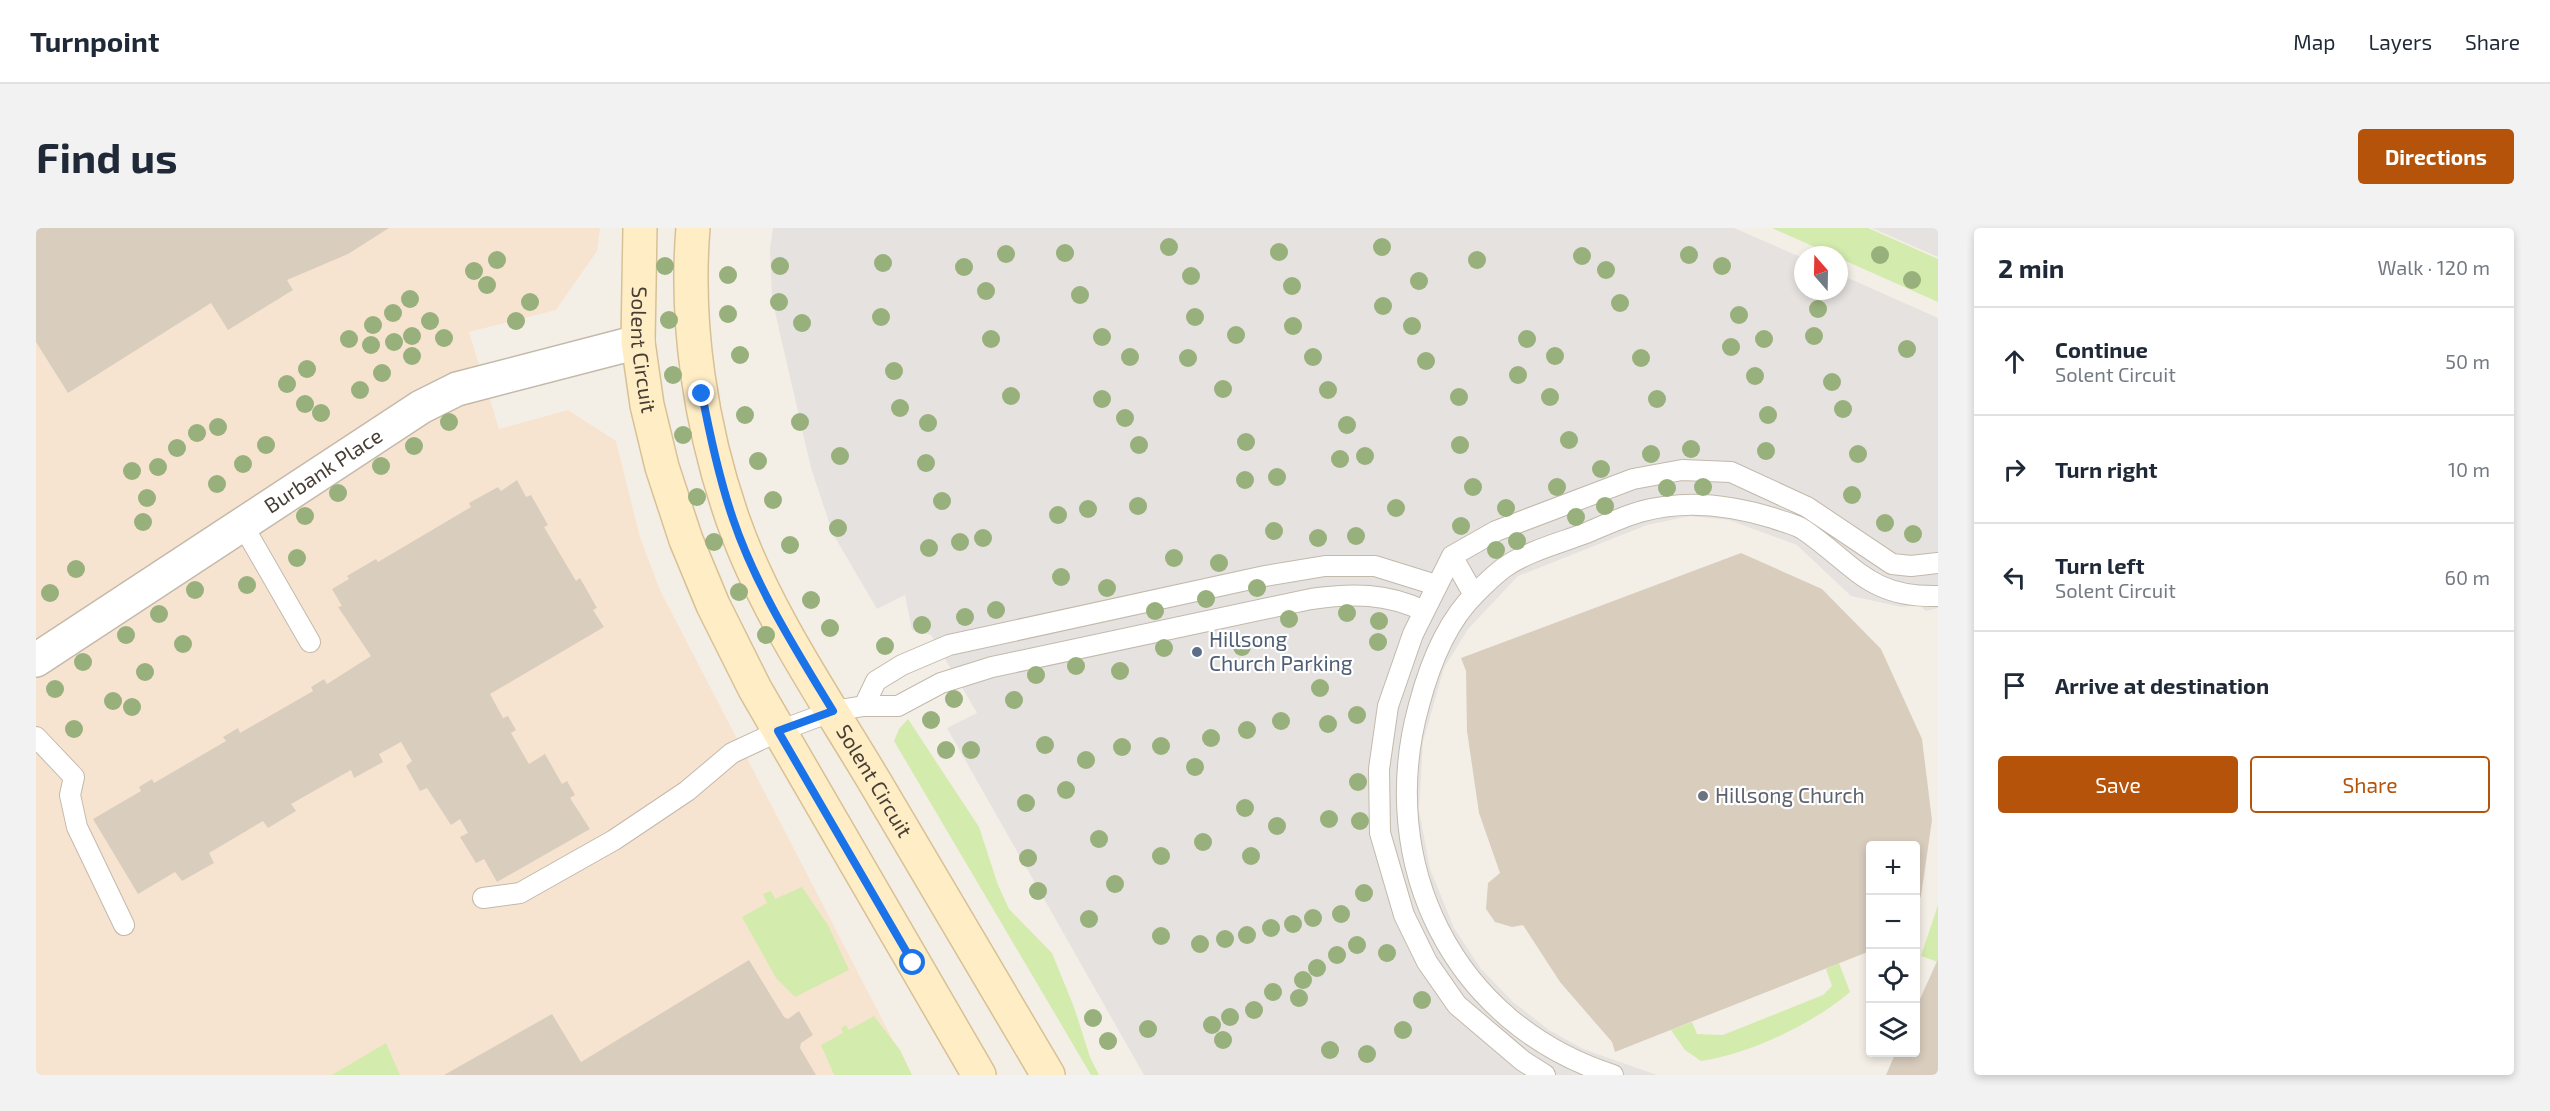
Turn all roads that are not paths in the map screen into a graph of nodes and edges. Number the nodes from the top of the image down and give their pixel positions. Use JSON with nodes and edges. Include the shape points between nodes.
{"nodes":[{"id":1,"x":640,"y":228,"type":"edge"},
{"id":2,"x":693,"y":228,"type":"edge"},
{"id":3,"x":638,"y":342,"type":"junction"},
{"id":4,"x":1731,"y":472,"type":"junction"},
{"id":5,"x":1633,"y":479,"type":"junction"},
{"id":6,"x":1737,"y":507,"type":"junction"},
{"id":7,"x":1808,"y":507,"type":"junction"},
{"id":8,"x":1644,"y":510,"type":"junction"},
{"id":9,"x":1540,"y":515,"type":"junction"},
{"id":10,"x":243,"y":524,"type":"junction"},
{"id":11,"x":1802,"y":527,"type":"junction"},
{"id":12,"x":1549,"y":547,"type":"junction"},
{"id":13,"x":1452,"y":556,"type":"junction"},
{"id":14,"x":1938,"y":563,"type":"edge"},
{"id":15,"x":1436,"y":585,"type":"junction"},
{"id":16,"x":1474,"y":595,"type":"junction"},
{"id":17,"x":1938,"y":596,"type":"edge"},
{"id":18,"x":1424,"y":611,"type":"junction"},
{"id":19,"x":310,"y":642,"type":"dead end"},
{"id":20,"x":36,"y":660,"type":"edge"},
{"id":21,"x":849,"y":709,"type":"junction"},
{"id":22,"x":778,"y":731,"type":"junction"},
{"id":23,"x":36,"y":737,"type":"edge"},
{"id":24,"x":483,"y":898,"type":"dead end"},
{"id":25,"x":124,"y":925,"type":"dead end"},
{"id":26,"x":979,"y":1075,"type":"edge"},
{"id":27,"x":1048,"y":1075,"type":"edge"},
{"id":28,"x":1545,"y":1075,"type":"edge"},
{"id":29,"x":1613,"y":1075,"type":"edge"}],
"edges":[{"from":1,"to":3,"type":"street","name":"Solent Circuit"},
{"from":2,"to":21,"type":"street","name":"Solent Circuit","via":[[693,322],[713,452],[733,521],[763,589]]},
{"from":3,"to":10,"type":"street","name":"Burbank Place","via":[[457,388],[421,407]]},
{"from":3,"to":22,"type":"street","name":"Solent Circuit","via":[[647,405],[662,467],[686,540],[713,605]]},
{"from":4,"to":5,"type":"lane","via":[[1682,470]]},
{"from":4,"to":6,"type":"lane"},
{"from":4,"to":7,"type":"lane"},
{"from":5,"to":8,"type":"lane"},
{"from":5,"to":9,"type":"lane"},
{"from":6,"to":8,"type":"lane","via":[[1696,503]]},
{"from":6,"to":11,"type":"lane"},
{"from":7,"to":11,"type":"lane"},
{"from":7,"to":14,"type":"lane","via":[[1892,564]]},
{"from":8,"to":12,"type":"lane"},
{"from":9,"to":12,"type":"lane"},
{"from":9,"to":13,"type":"lane","via":[[1496,531]]},
{"from":10,"to":19,"type":"lane"},
{"from":10,"to":20,"type":"street","name":"Burbank Place"},
{"from":11,"to":17,"type":"lane","via":[[1873,584],[1897,594]]},
{"from":12,"to":16,"type":"lane","via":[[1506,566]]},
{"from":13,"to":15,"type":"lane"},
{"from":13,"to":16,"type":"lane"},
{"from":15,"to":18,"type":"lane"},
{"from":15,"to":21,"type":"lane","via":[[1375,567],[1325,566],[981,637],[902,665],[876,681]]},
{"from":16,"to":29,"type":"lane","via":[[1447,635],[1427,677],[1412,729],[1405,805],[1419,879],[1457,964],[1490,1001],[1543,1043],[1581,1065]]},
{"from":18,"to":21,"type":"lane","via":[[1408,603],[1363,594],[1311,599],[992,667],[941,683],[898,706]]},
{"from":18,"to":28,"type":"lane","via":[[1388,706],[1379,769],[1380,833],[1388,869],[1404,915],[1427,962],[1457,1005]]},
{"from":21,"to":22,"type":"lane"},
{"from":21,"to":27,"type":"street","name":"Solent Circuit"},
{"from":22,"to":24,"type":"lane","via":[[732,753],[687,791],[614,840],[520,893]]},
{"from":22,"to":26,"type":"street","name":"Solent Circuit"},
{"from":23,"to":25,"type":"lane","via":[[74,777],[70,795],[77,827]]}]}
